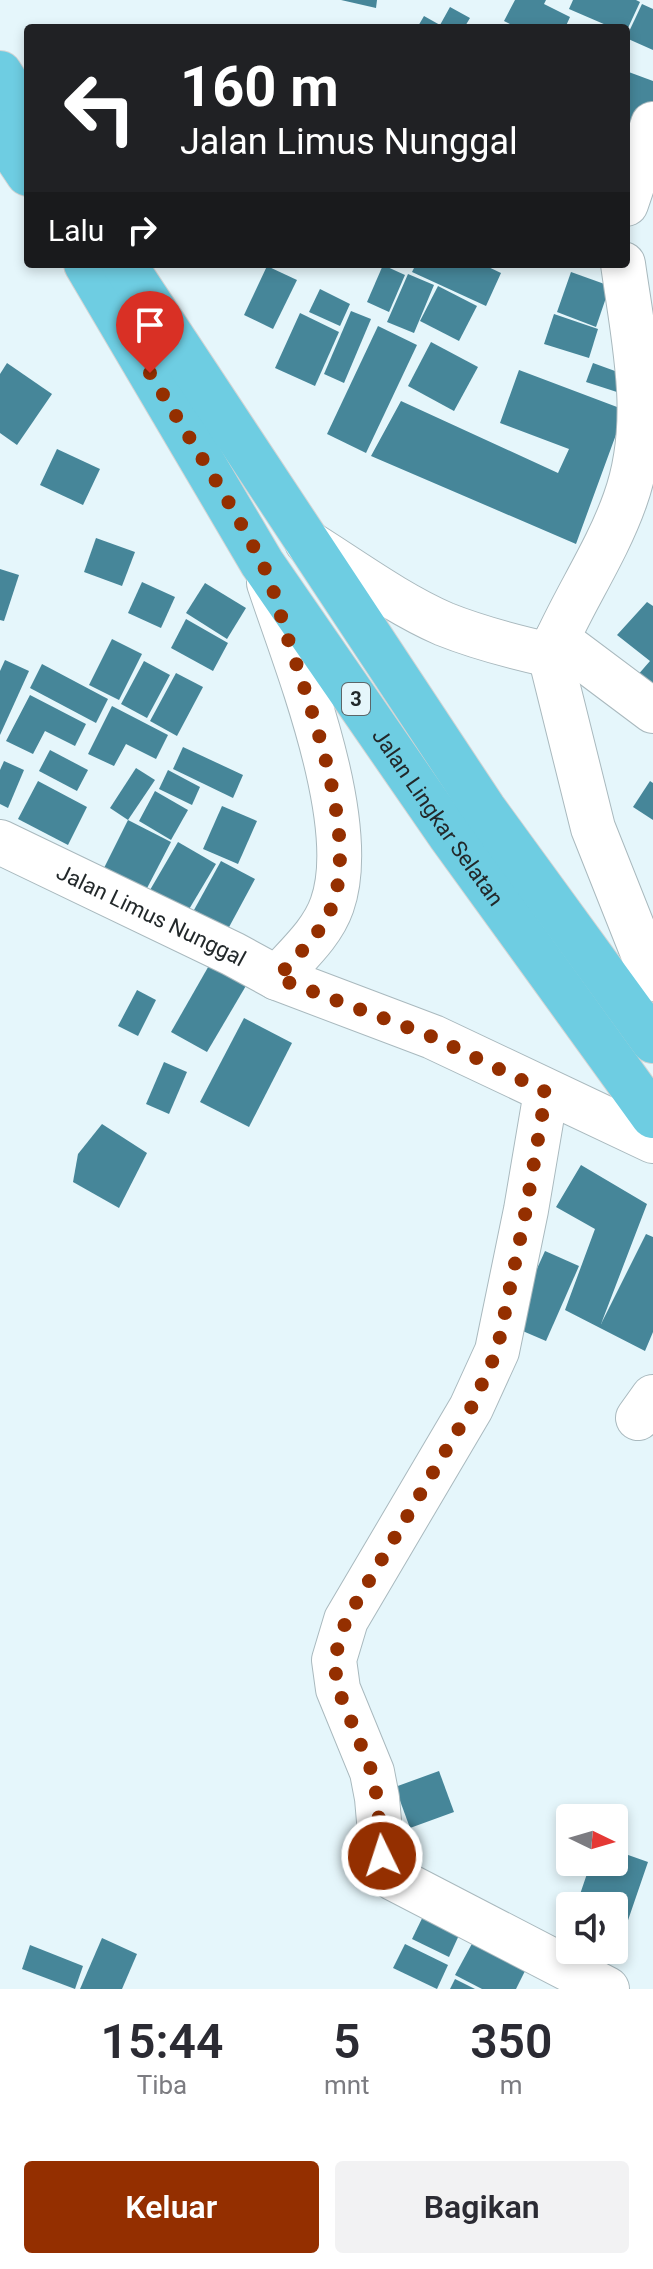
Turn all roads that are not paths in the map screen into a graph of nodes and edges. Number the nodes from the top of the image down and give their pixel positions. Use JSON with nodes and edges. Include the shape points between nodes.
{"nodes":[{"id":1,"x":0,"y":73,"type":"edge"},
{"id":2,"x":24,"y":110,"type":"edge"},
{"id":3,"x":653,"y":124,"type":"edge"},
{"id":4,"x":0,"y":132,"type":"edge"},
{"id":5,"x":24,"y":168,"type":"edge"},
{"id":6,"x":630,"y":192,"type":"edge"},
{"id":7,"x":88,"y":268,"type":"edge"},
{"id":8,"x":127,"y":268,"type":"edge"},
{"id":9,"x":624,"y":268,"type":"edge"},
{"id":10,"x":307,"y":542,"type":"junction"},
{"id":11,"x":262,"y":563,"type":"junction"},
{"id":12,"x":554,"y":647,"type":"junction"},
{"id":13,"x":653,"y":711,"type":"edge"},
{"id":14,"x":0,"y":842,"type":"edge"},
{"id":15,"x":277,"y":978,"type":"junction"},
{"id":16,"x":653,"y":979,"type":"edge"},
{"id":17,"x":653,"y":1041,"type":"edge"},
{"id":18,"x":546,"y":1092,"type":"junction"},
{"id":19,"x":653,"y":1116,"type":"edge"},
{"id":20,"x":653,"y":1141,"type":"edge"},
{"id":21,"x":607,"y":1989,"type":"edge"}],
"edges":[{"from":1,"to":2,"type":"main road"},
{"from":3,"to":6,"type":"street"},
{"from":4,"to":5,"type":"main road"},
{"from":7,"to":11,"type":"main road","name":"Jalan Lingkar Selatan","number":"3"},
{"from":8,"to":10,"type":"main road","name":"Jalan Lingkar Selatan","number":"3"},
{"from":9,"to":12,"type":"street","via":[[641,392],[634,468],[626,499]]},
{"from":10,"to":12,"type":"street","via":[[443,623],[501,645]]},
{"from":10,"to":17,"type":"main road","name":"Jalan Lingkar Selatan","number":"3","via":[[484,809]]},
{"from":11,"to":15,"type":"street","via":[[316,722],[340,839],[332,907]]},
{"from":11,"to":19,"type":"main road","name":"Jalan Lingkar Selatan","number":"3"},
{"from":12,"to":13,"type":"street"},
{"from":12,"to":16,"type":"street","via":[[593,828]]},
{"from":14,"to":15,"type":"street","name":"Jalan Limus Nunggal"},
{"from":15,"to":18,"type":"street","name":"Jalan Limus Nunggal","via":[[433,1037]]},
{"from":18,"to":20,"type":"street","name":"Jalan Limus Nunggal"},
{"from":18,"to":21,"type":"street","via":[[497,1351],[471,1408],[346,1620],[334,1660],[338,1689],[372,1772],[382,1856],[393,1878]]}]}
